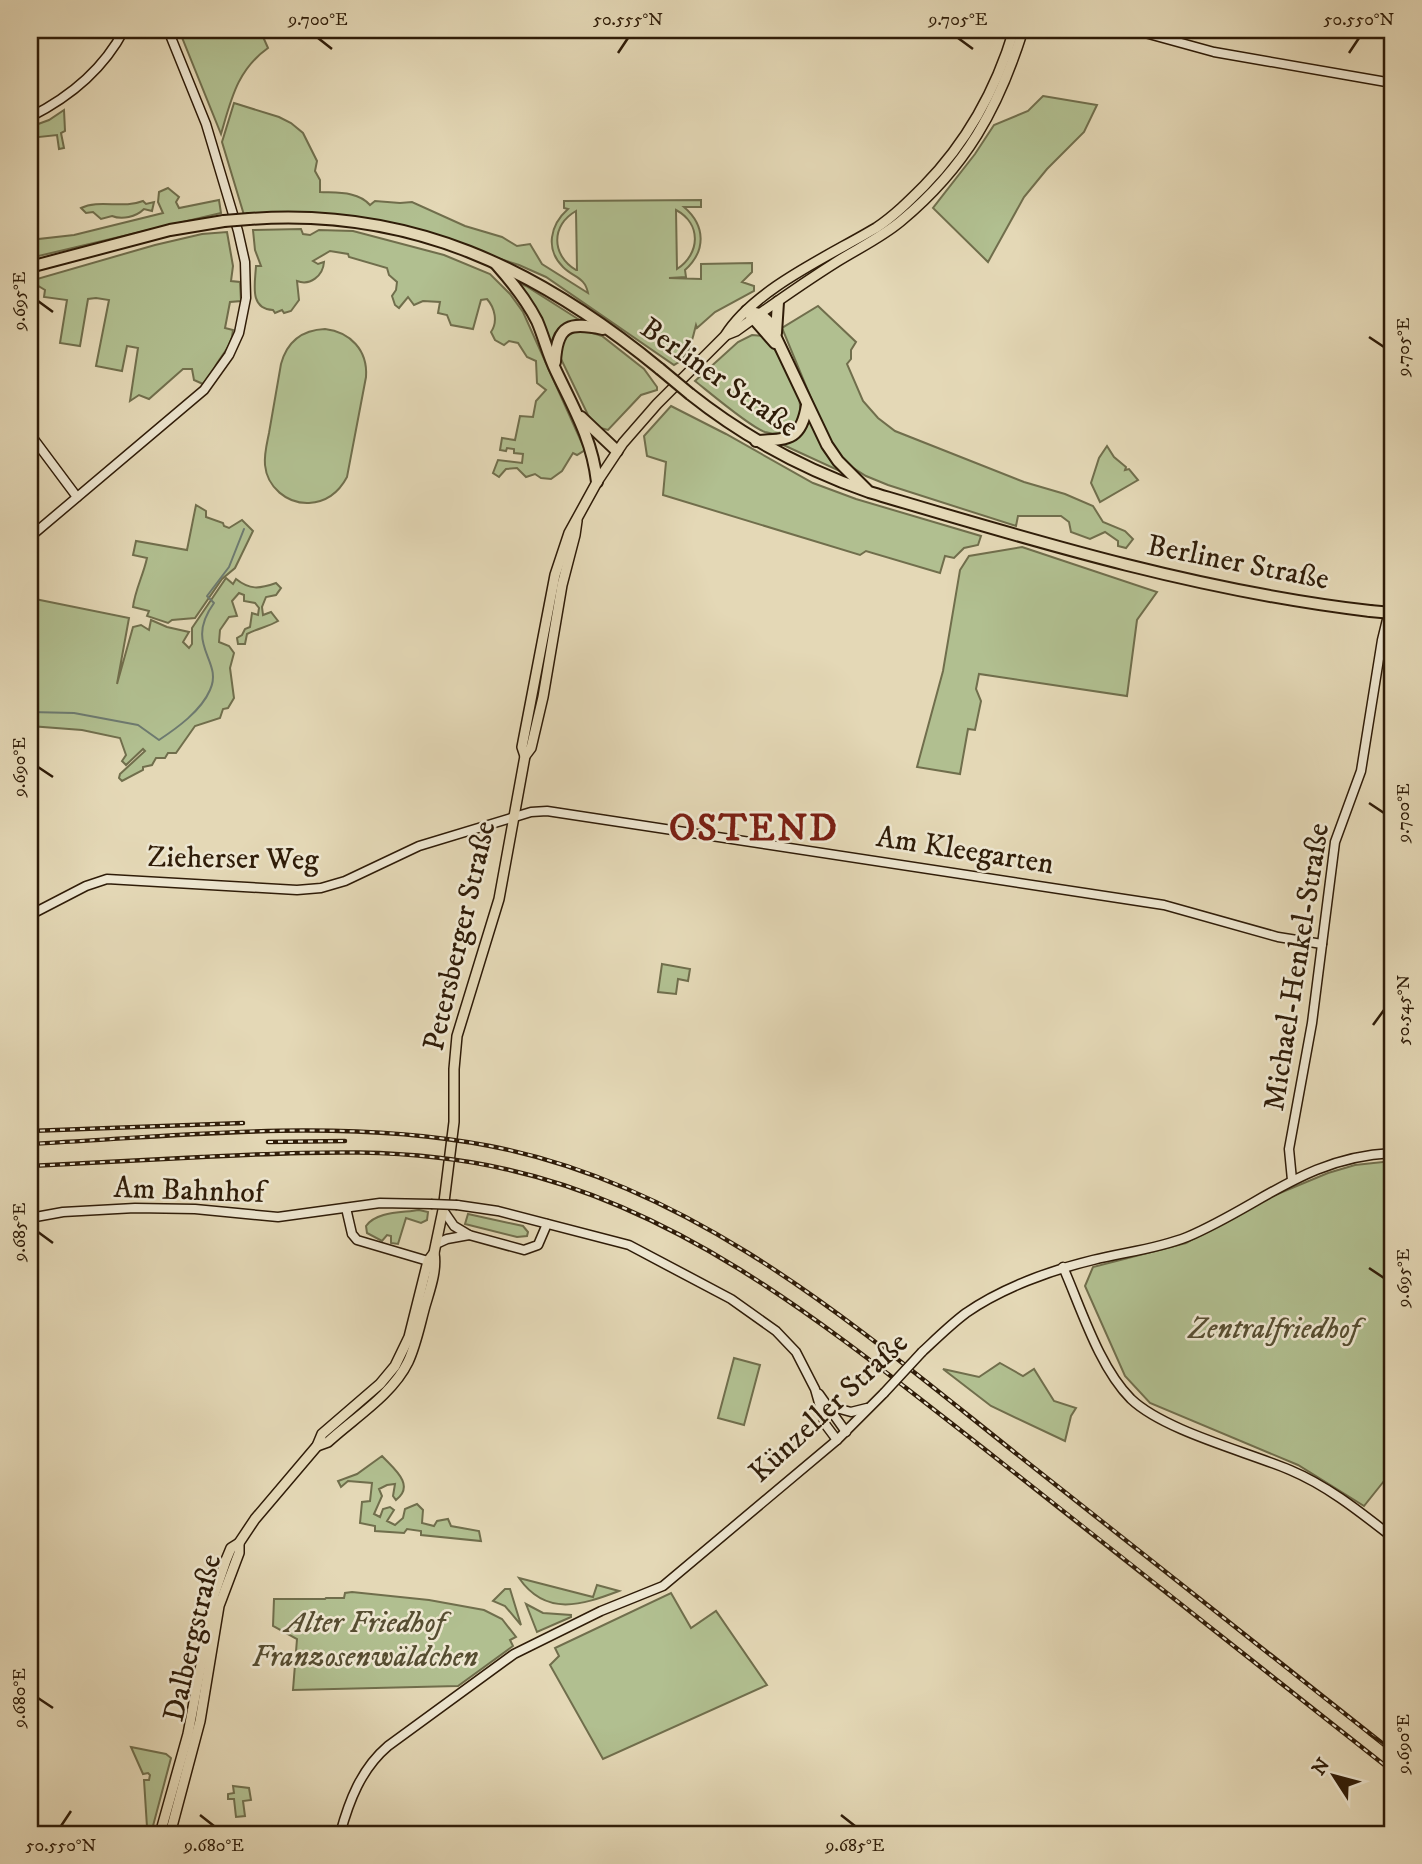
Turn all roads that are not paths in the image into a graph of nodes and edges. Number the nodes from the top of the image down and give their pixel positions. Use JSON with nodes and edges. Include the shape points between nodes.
{"nodes":[{"id":1,"x":124,"y":30,"type":"edge"},
{"id":2,"x":167,"y":30,"type":"edge"},
{"id":3,"x":1014,"y":30,"type":"edge"},
{"id":4,"x":1023,"y":30,"type":"edge"},
{"id":5,"x":1134,"y":30,"type":"edge"},
{"id":6,"x":1392,"y":83,"type":"edge"},
{"id":7,"x":30,"y":117,"type":"edge"},
{"id":8,"x":495,"y":261,"type":"junction"},
{"id":9,"x":30,"y":267,"type":"edge"},
{"id":10,"x":778,"y":302,"type":"junction"},
{"id":11,"x":754,"y":314,"type":"junction"},
{"id":12,"x":609,"y":330,"type":"junction"},
{"id":13,"x":776,"y":335,"type":"junction"},
{"id":14,"x":785,"y":356,"type":"junction"},
{"id":15,"x":555,"y":368,"type":"junction"},
{"id":16,"x":807,"y":405,"type":"junction"},
{"id":17,"x":577,"y":414,"type":"junction"},
{"id":18,"x":30,"y":434,"type":"edge"},
{"id":19,"x":587,"y":435,"type":"junction"},
{"id":20,"x":756,"y":440,"type":"junction"},
{"id":21,"x":617,"y":451,"type":"junction"},
{"id":22,"x":597,"y":481,"type":"junction"},
{"id":23,"x":869,"y":492,"type":"junction"},
{"id":24,"x":77,"y":497,"type":"junction"},
{"id":25,"x":30,"y":537,"type":"edge"},
{"id":26,"x":1392,"y":599,"type":"edge"},
{"id":27,"x":1392,"y":613,"type":"edge"},
{"id":28,"x":514,"y":817,"type":"junction"},
{"id":29,"x":30,"y":915,"type":"edge"},
{"id":30,"x":1322,"y":944,"type":"junction"},
{"id":31,"x":1392,"y":1153,"type":"edge"},
{"id":32,"x":1292,"y":1180,"type":"junction"},
{"id":33,"x":346,"y":1208,"type":"junction"},
{"id":34,"x":443,"y":1210,"type":"junction"},
{"id":35,"x":30,"y":1218,"type":"edge"},
{"id":36,"x":547,"y":1224,"type":"junction"},
{"id":37,"x":469,"y":1235,"type":"junction"},
{"id":38,"x":433,"y":1253,"type":"junction"},
{"id":39,"x":1063,"y":1267,"type":"junction"},
{"id":40,"x":815,"y":1389,"type":"junction"},
{"id":41,"x":829,"y":1406,"type":"junction"},
{"id":42,"x":870,"y":1407,"type":"junction"},
{"id":43,"x":846,"y":1432,"type":"junction"},
{"id":44,"x":837,"y":1440,"type":"junction"},
{"id":45,"x":1392,"y":1537,"type":"edge"},
{"id":46,"x":239,"y":1544,"type":"junction"},
{"id":47,"x":160,"y":1834,"type":"edge"},
{"id":48,"x":170,"y":1834,"type":"edge"},
{"id":49,"x":340,"y":1834,"type":"edge"}],
"edges":[{"from":1,"to":7,"type":"main road","via":[[87,79]]},
{"from":2,"to":24,"type":"main road","via":[[206,124],[238,231],[245,310],[229,355],[204,390]]},
{"from":3,"to":11,"type":"main road","name":"Petersberger Straße","via":[[982,112],[931,179],[884,222],[785,281]]},
{"from":4,"to":10,"type":"main road","name":"Petersberger Straße","via":[[988,118],[949,173],[900,222]]},
{"from":5,"to":6,"type":"main road","via":[[1214,52]]},
{"from":8,"to":9,"type":"highway","name":"Berliner Straße","bridge":true,"via":[[384,226],[310,217],[224,221],[170,230]]},
{"from":8,"to":12,"type":"highway","name":"Berliner Straße","via":[[540,284]]},
{"from":8,"to":15,"type":"highway","via":[[531,309]]},
{"from":10,"to":11,"type":"main road","name":"Petersberger Straße"},
{"from":10,"to":13,"type":"highway"},
{"from":11,"to":13,"type":"highway","via":[[768,321]]},
{"from":11,"to":14,"type":"highway"},
{"from":11,"to":21,"type":"main road","name":"Petersberger Straße","via":[[725,336]]},
{"from":12,"to":15,"type":"highway","via":[[578,325],[563,331],[556,344]]},
{"from":12,"to":20,"type":"highway","name":"Berliner Straße","bridge":true},
{"from":13,"to":14,"type":"highway"},
{"from":14,"to":16,"type":"highway"},
{"from":15,"to":17,"type":"highway"},
{"from":16,"to":20,"type":"highway","via":[[796,433],[785,439]]},
{"from":16,"to":23,"type":"highway","via":[[832,453]]},
{"from":17,"to":19,"type":"highway"},
{"from":17,"to":21,"type":"highway"},
{"from":18,"to":24,"type":"main road"},
{"from":19,"to":21,"type":"highway","via":[[605,449]]},
{"from":19,"to":22,"type":"highway"},
{"from":20,"to":23,"type":"highway","name":"Berliner Straße","via":[[813,471]]},
{"from":21,"to":22,"type":"main road","name":"Petersberger Straße"},
{"from":22,"to":28,"type":"main road","name":"Petersberger Straße","via":[[569,533],[555,575],[522,747],[525,756]]},
{"from":23,"to":27,"type":"highway","name":"Berliner Straße","bridge":true,"via":[[1181,579],[1287,600]]},
{"from":24,"to":25,"type":"main road"},
{"from":26,"to":30,"type":"main road","name":"Michael-Henkel-Straße","via":[[1363,765],[1335,842]]},
{"from":28,"to":29,"type":"main road","name":"Zieherser Weg","via":[[419,846],[321,888],[107,879]]},
{"from":28,"to":30,"type":"main road","name":"Am Kleegarten","via":[[535,811],[557,812],[1152,903],[1278,937]]},
{"from":28,"to":34,"type":"main road","name":"Petersberger Straße","via":[[499,899],[457,1036],[454,1122]]},
{"from":30,"to":32,"type":"main road","name":"Michael-Henkel-Straße","via":[[1289,1149]]},
{"from":31,"to":32,"type":"main road","name":"Künzeller Straße","via":[[1350,1159]]},
{"from":32,"to":39,"type":"main road","name":"Künzeller Straße","via":[[1179,1240]]},
{"from":33,"to":35,"type":"main road","name":"Am Bahnhof","via":[[278,1217],[123,1208]]},
{"from":33,"to":36,"type":"main road","name":"Am Bahnhof","bridge":true,"via":[[380,1203],[457,1205]]},
{"from":33,"to":38,"type":"main road","via":[[357,1240]]},
{"from":34,"to":37,"type":"main road","via":[[454,1226]]},
{"from":34,"to":38,"type":"main road","name":"Petersberger Straße"},
{"from":36,"to":37,"type":"main road","via":[[538,1245],[527,1250]]},
{"from":36,"to":40,"type":"main road","name":"Am Bahnhof","via":[[629,1245],[731,1299],[785,1339],[800,1357]]},
{"from":37,"to":38,"type":"main road","via":[[449,1238]]},
{"from":38,"to":46,"type":"main road","name":"Petersberger Straße","via":[[427,1297],[403,1371],[328,1442],[317,1446]]},
{"from":39,"to":42,"type":"main road","name":"Künzeller Straße","bridge":true,"via":[[967,1313]]},
{"from":39,"to":45,"type":"main road","via":[[1111,1374],[1137,1404],[1163,1420],[1317,1483]]},
{"from":40,"to":41,"type":"main road"},
{"from":40,"to":44,"type":"main road","via":[[825,1424]]},
{"from":41,"to":42,"type":"main road","via":[[851,1412]]},
{"from":41,"to":43,"type":"main road"},
{"from":42,"to":43,"type":"main road","name":"Künzeller Straße"},
{"from":43,"to":44,"type":"main road","name":"Künzeller Straße"},
{"from":44,"to":49,"type":"main road","name":"Künzeller Straße","via":[[663,1586],[514,1654],[388,1746],[357,1786]]},
{"from":46,"to":47,"type":"main road","name":"Dalbergstraße","via":[[231,1548],[216,1588],[188,1734]]},
{"from":46,"to":48,"type":"main road","name":"Dalbergstraße","via":[[218,1613],[200,1721]]}]}
